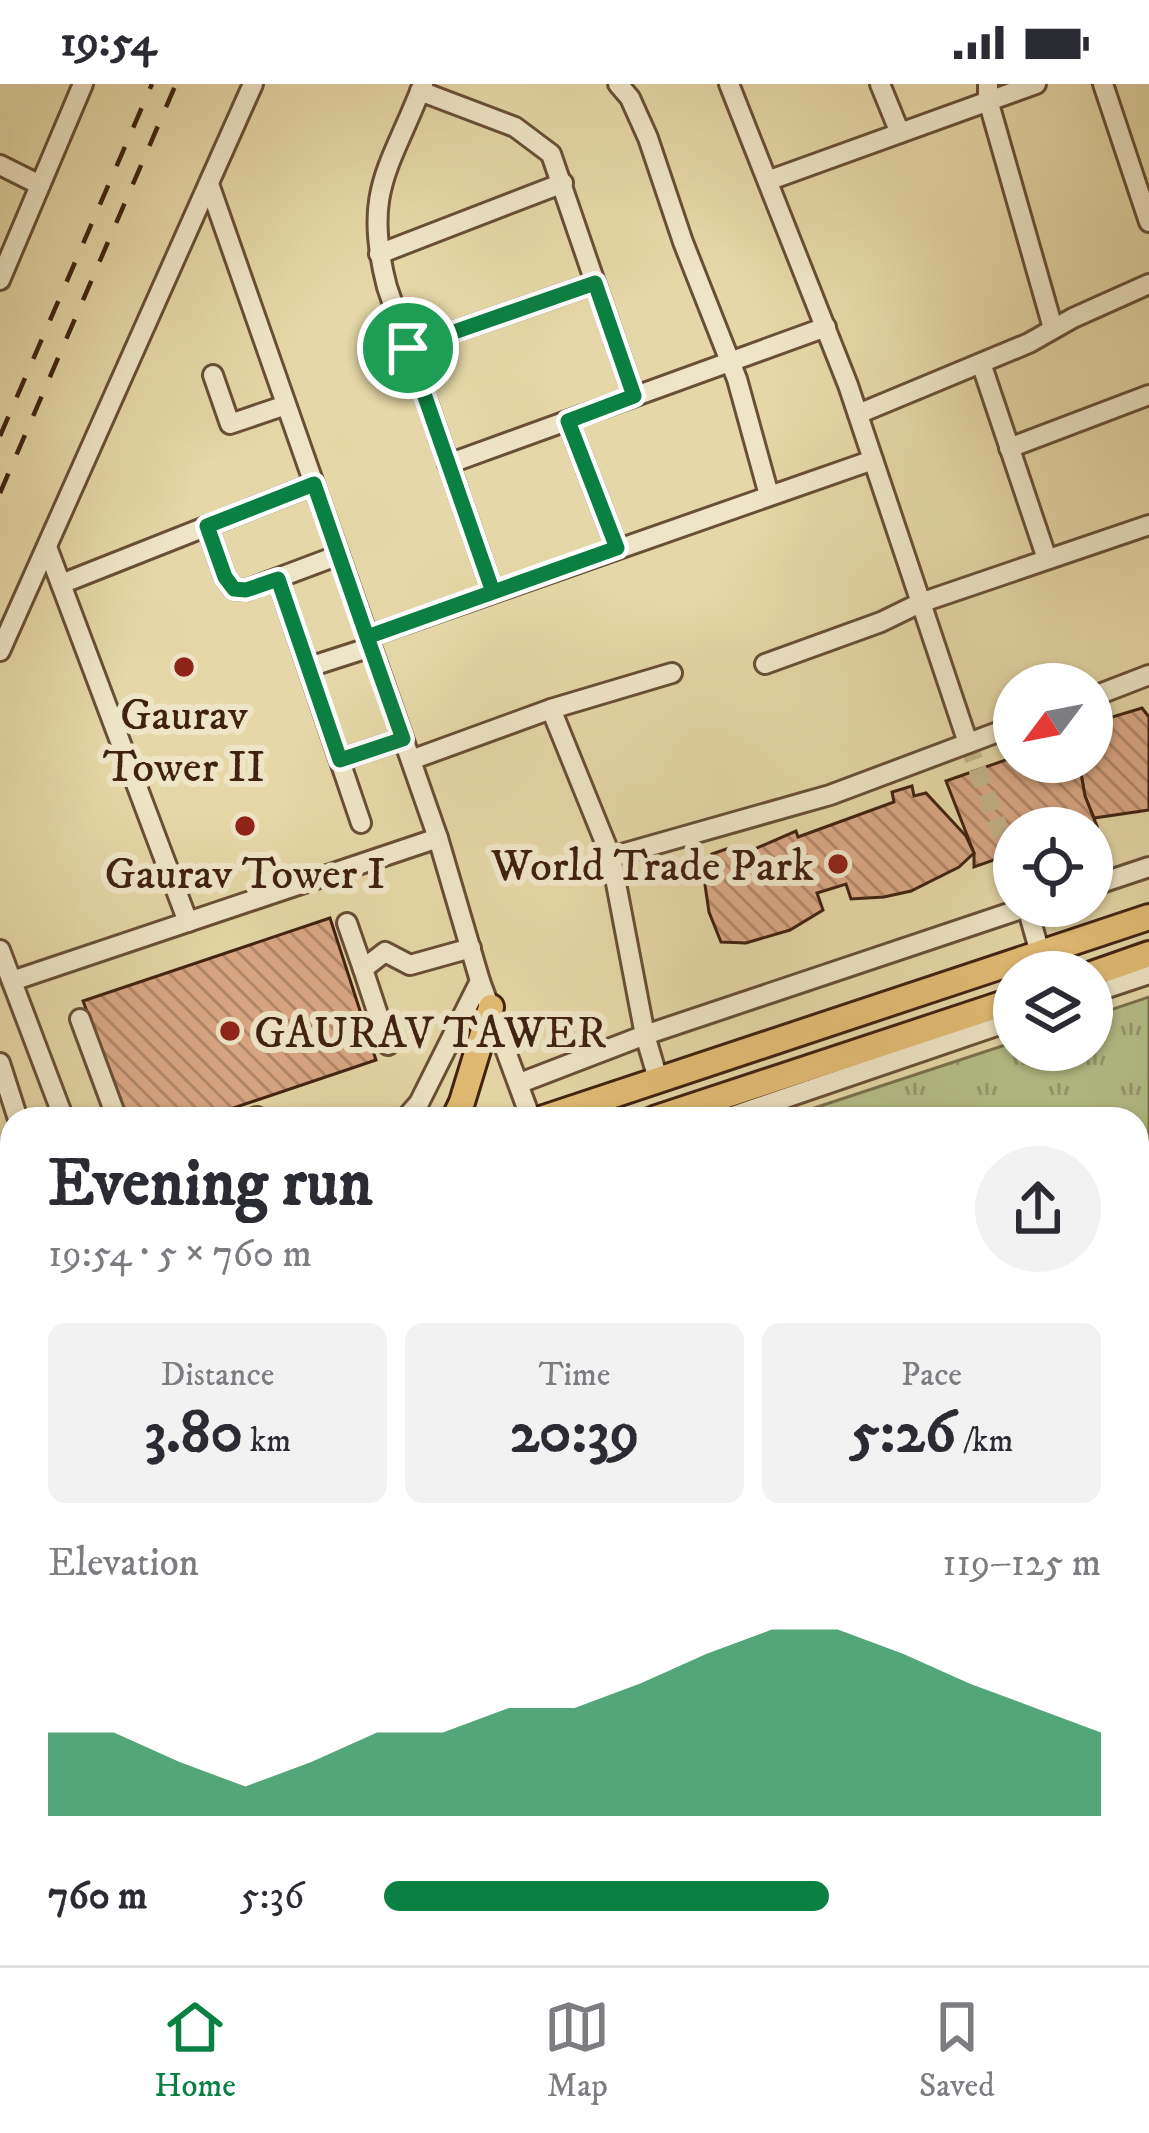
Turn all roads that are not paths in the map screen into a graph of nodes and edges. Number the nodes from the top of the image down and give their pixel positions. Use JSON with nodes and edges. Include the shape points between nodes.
{"nodes":[{"id":1,"x":83,"y":84,"type":"edge"},
{"id":2,"x":254,"y":84,"type":"edge"},
{"id":3,"x":618,"y":84,"type":"edge"},
{"id":4,"x":729,"y":84,"type":"edge"},
{"id":5,"x":880,"y":84,"type":"edge"},
{"id":6,"x":1103,"y":84,"type":"edge"},
{"id":7,"x":1029,"y":85,"type":"edge"},
{"id":8,"x":422,"y":87,"type":"edge"},
{"id":9,"x":988,"y":92,"type":"edge"},
{"id":10,"x":900,"y":133,"type":"junction"},
{"id":11,"x":0,"y":166,"type":"edge"},
{"id":12,"x":770,"y":180,"type":"junction"},
{"id":13,"x":563,"y":182,"type":"junction"},
{"id":14,"x":40,"y":184,"type":"junction"},
{"id":15,"x":208,"y":184,"type":"junction"},
{"id":16,"x":1149,"y":222,"type":"edge"},
{"id":17,"x":379,"y":254,"type":"junction"},
{"id":18,"x":0,"y":280,"type":"edge"},
{"id":19,"x":595,"y":283,"type":"junction"},
{"id":20,"x":1149,"y":284,"type":"edge"},
{"id":21,"x":826,"y":327,"type":"junction"},
{"id":22,"x":1053,"y":328,"type":"junction"},
{"id":23,"x":408,"y":348,"type":"junction"},
{"id":24,"x":730,"y":361,"type":"junction"},
{"id":25,"x":980,"y":363,"type":"junction"},
{"id":26,"x":213,"y":375,"type":"dead end"},
{"id":27,"x":1149,"y":395,"type":"edge"},
{"id":28,"x":634,"y":396,"type":"junction"},
{"id":29,"x":286,"y":405,"type":"junction"},
{"id":30,"x":858,"y":414,"type":"junction"},
{"id":31,"x":568,"y":421,"type":"junction"},
{"id":32,"x":1009,"y":448,"type":"junction"},
{"id":33,"x":873,"y":460,"type":"junction"},
{"id":34,"x":448,"y":464,"type":"junction"},
{"id":35,"x":314,"y":484,"type":"junction"},
{"id":36,"x":770,"y":495,"type":"junction"},
{"id":37,"x":1149,"y":525,"type":"edge"},
{"id":38,"x":207,"y":526,"type":"junction"},
{"id":39,"x":46,"y":547,"type":"junction"},
{"id":40,"x":617,"y":548,"type":"junction"},
{"id":41,"x":339,"y":555,"type":"junction"},
{"id":42,"x":1046,"y":560,"type":"junction"},
{"id":43,"x":278,"y":579,"type":"junction"},
{"id":44,"x":61,"y":584,"type":"junction"},
{"id":45,"x":493,"y":592,"type":"junction"},
{"id":46,"x":920,"y":602,"type":"junction"},
{"id":47,"x":369,"y":642,"type":"junction"},
{"id":48,"x":0,"y":651,"type":"edge"},
{"id":49,"x":765,"y":664,"type":"dead end"},
{"id":50,"x":309,"y":667,"type":"junction"},
{"id":51,"x":672,"y":674,"type":"dead end"},
{"id":52,"x":1149,"y":675,"type":"edge"},
{"id":53,"x":1113,"y":689,"type":"edge"},
{"id":54,"x":551,"y":709,"type":"junction"},
{"id":55,"x":993,"y":734,"type":"edge"},
{"id":56,"x":403,"y":739,"type":"junction"},
{"id":57,"x":968,"y":743,"type":"junction"},
{"id":58,"x":340,"y":760,"type":"junction"},
{"id":59,"x":411,"y":760,"type":"junction"},
{"id":60,"x":361,"y":824,"type":"dead end"},
{"id":61,"x":438,"y":838,"type":"junction"},
{"id":62,"x":611,"y":857,"type":"junction"},
{"id":63,"x":1149,"y":867,"type":"edge"},
{"id":64,"x":1113,"y":879,"type":"edge"},
{"id":65,"x":1149,"y":917,"type":"edge"},
{"id":66,"x":993,"y":918,"type":"edge"},
{"id":67,"x":188,"y":922,"type":"junction"},
{"id":68,"x":347,"y":923,"type":"dead end"},
{"id":69,"x":471,"y":948,"type":"junction"},
{"id":70,"x":0,"y":950,"type":"edge"},
{"id":71,"x":1046,"y":951,"type":"edge"},
{"id":72,"x":1149,"y":954,"type":"edge"},
{"id":73,"x":1113,"y":967,"type":"edge"},
{"id":74,"x":363,"y":969,"type":"junction"},
{"id":75,"x":993,"y":969,"type":"edge"},
{"id":76,"x":1149,"y":974,"type":"edge"},
{"id":77,"x":12,"y":981,"type":"junction"},
{"id":78,"x":480,"y":981,"type":"junction"},
{"id":79,"x":1113,"y":986,"type":"edge"},
{"id":80,"x":490,"y":1007,"type":"junction"},
{"id":81,"x":993,"y":1007,"type":"edge"},
{"id":82,"x":80,"y":1019,"type":"dead end"},
{"id":83,"x":993,"y":1027,"type":"edge"},
{"id":84,"x":645,"y":1035,"type":"junction"},
{"id":85,"x":388,"y":1045,"type":"dead end"},
{"id":86,"x":0,"y":1063,"type":"edge"},
{"id":87,"x":658,"y":1079,"type":"junction"},
{"id":88,"x":520,"y":1083,"type":"junction"},
{"id":89,"x":15,"y":1107,"type":"edge"},
{"id":90,"x":59,"y":1107,"type":"edge"},
{"id":91,"x":113,"y":1107,"type":"edge"},
{"id":92,"x":415,"y":1107,"type":"edge"},
{"id":93,"x":458,"y":1107,"type":"edge"},
{"id":94,"x":527,"y":1107,"type":"edge"},
{"id":95,"x":576,"y":1107,"type":"edge"},
{"id":96,"x":689,"y":1107,"type":"edge"},
{"id":97,"x":759,"y":1107,"type":"edge"}],
"edges":[{"from":1,"to":14,"type":"street"},
{"from":2,"to":15,"type":"street"},
{"from":3,"to":24,"type":"street","via":[[648,138]]},
{"from":4,"to":12,"type":"street"},
{"from":5,"to":10,"type":"street"},
{"from":6,"to":16,"type":"street"},
{"from":7,"to":9,"type":"street"},
{"from":8,"to":13,"type":"street","via":[[515,127],[550,154]]},
{"from":8,"to":17,"type":"street","via":[[382,175]]},
{"from":9,"to":10,"type":"street"},
{"from":9,"to":22,"type":"street"},
{"from":10,"to":12,"type":"street"},
{"from":11,"to":14,"type":"street"},
{"from":12,"to":21,"type":"street"},
{"from":13,"to":17,"type":"street"},
{"from":13,"to":19,"type":"street"},
{"from":14,"to":18,"type":"street"},
{"from":15,"to":29,"type":"street"},
{"from":15,"to":39,"type":"street"},
{"from":17,"to":23,"type":"street"},
{"from":19,"to":23,"type":"street"},
{"from":19,"to":28,"type":"street"},
{"from":20,"to":22,"type":"street"},
{"from":21,"to":24,"type":"street"},
{"from":21,"to":30,"type":"street"},
{"from":22,"to":25,"type":"street"},
{"from":23,"to":34,"type":"street"},
{"from":24,"to":28,"type":"street"},
{"from":24,"to":36,"type":"street"},
{"from":25,"to":30,"type":"street"},
{"from":25,"to":32,"type":"street"},
{"from":26,"to":29,"type":"street","via":[[230,424]]},
{"from":27,"to":32,"type":"street"},
{"from":28,"to":31,"type":"street"},
{"from":29,"to":35,"type":"street"},
{"from":30,"to":33,"type":"street"},
{"from":31,"to":34,"type":"street"},
{"from":31,"to":40,"type":"street"},
{"from":32,"to":42,"type":"street"},
{"from":33,"to":36,"type":"street"},
{"from":33,"to":46,"type":"street"},
{"from":34,"to":45,"type":"street"},
{"from":35,"to":38,"type":"street"},
{"from":35,"to":41,"type":"street"},
{"from":36,"to":40,"type":"street"},
{"from":37,"to":42,"type":"street"},
{"from":38,"to":43,"type":"street","via":[[234,589]]},
{"from":38,"to":44,"type":"street"},
{"from":39,"to":44,"type":"street"},
{"from":39,"to":48,"type":"street"},
{"from":40,"to":45,"type":"street"},
{"from":41,"to":43,"type":"street"},
{"from":41,"to":47,"type":"street"},
{"from":42,"to":46,"type":"street"},
{"from":43,"to":50,"type":"street"},
{"from":44,"to":67,"type":"street"},
{"from":45,"to":47,"type":"street"},
{"from":46,"to":49,"type":"street"},
{"from":46,"to":57,"type":"street"},
{"from":47,"to":50,"type":"street"},
{"from":47,"to":56,"type":"street"},
{"from":50,"to":58,"type":"street"},
{"from":51,"to":54,"type":"street"},
{"from":52,"to":53,"type":"street"},
{"from":54,"to":59,"type":"street"},
{"from":54,"to":62,"type":"street"},
{"from":55,"to":57,"type":"street"},
{"from":56,"to":58,"type":"street"},
{"from":56,"to":59,"type":"street"},
{"from":57,"to":62,"type":"street","via":[[830,795]]},
{"from":58,"to":60,"type":"street"},
{"from":59,"to":61,"type":"street"},
{"from":61,"to":67,"type":"street"},
{"from":61,"to":69,"type":"street"},
{"from":62,"to":84,"type":"street"},
{"from":63,"to":64,"type":"street"},
{"from":65,"to":71,"type":"main road"},
{"from":66,"to":84,"type":"street"},
{"from":67,"to":77,"type":"street"},
{"from":68,"to":74,"type":"street"},
{"from":69,"to":74,"type":"street","via":[[410,965],[385,952]]},
{"from":69,"to":78,"type":"street"},
{"from":70,"to":77,"type":"street"},
{"from":72,"to":73,"type":"main road"},
{"from":74,"to":85,"type":"street"},
{"from":75,"to":87,"type":"main road"},
{"from":76,"to":79,"type":"street"},
{"from":77,"to":90,"type":"street"},
{"from":78,"to":80,"type":"street"},
{"from":78,"to":92,"type":"street"},
{"from":80,"to":88,"type":"street"},
{"from":80,"to":93,"type":"main road"},
{"from":81,"to":96,"type":"main road"},
{"from":82,"to":91,"type":"street"},
{"from":83,"to":97,"type":"street"},
{"from":84,"to":87,"type":"street"},
{"from":84,"to":88,"type":"street"},
{"from":86,"to":89,"type":"street"},
{"from":87,"to":95,"type":"main road"},
{"from":88,"to":94,"type":"street"}]}
